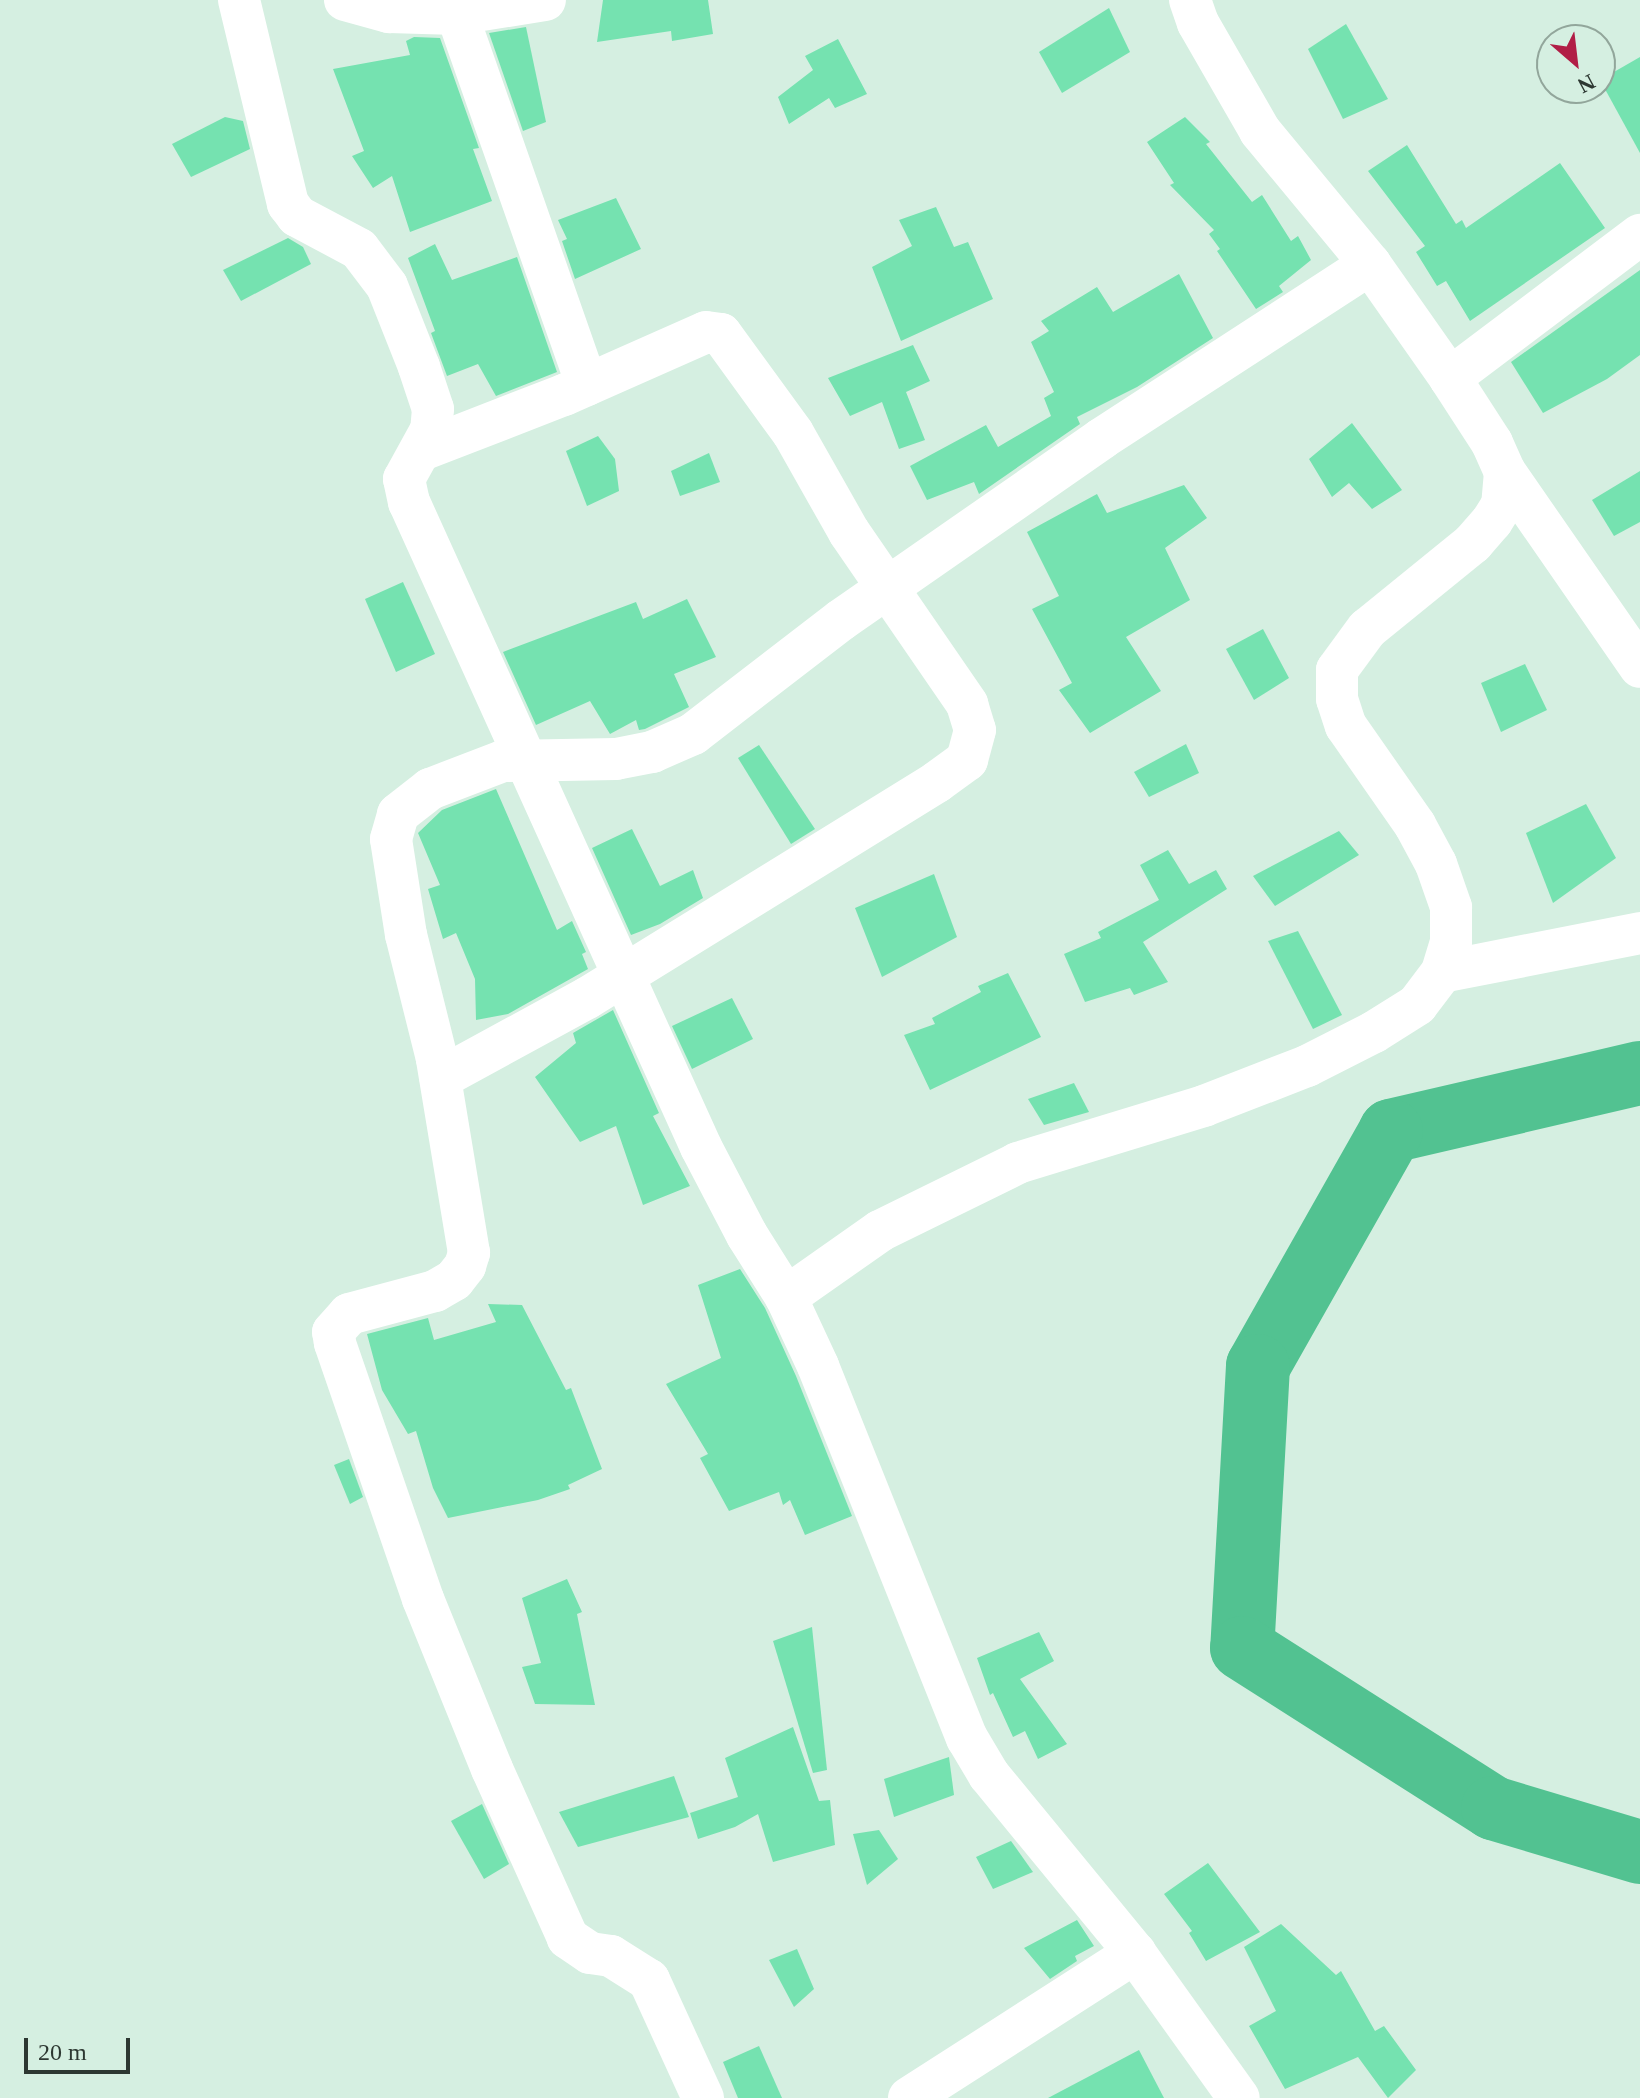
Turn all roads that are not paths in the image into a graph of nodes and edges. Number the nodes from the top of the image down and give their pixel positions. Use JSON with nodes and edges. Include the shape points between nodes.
{"nodes":[{"id":1,"x":239,"y":0,"type":"edge"},
{"id":2,"x":345,"y":0,"type":"edge"},
{"id":3,"x":545,"y":0,"type":"edge"},
{"id":4,"x":1190,"y":0,"type":"edge"},
{"id":5,"x":436,"y":9,"type":"edge"},
{"id":6,"x":1640,"y":235,"type":"edge"},
{"id":7,"x":1370,"y":264,"type":"junction"},
{"id":8,"x":1450,"y":378,"type":"junction"},
{"id":9,"x":587,"y":385,"type":"junction"},
{"id":10,"x":422,"y":450,"type":"junction"},
{"id":11,"x":1505,"y":472,"type":"junction"},
{"id":12,"x":887,"y":590,"type":"junction"},
{"id":13,"x":1640,"y":667,"type":"edge"},
{"id":14,"x":525,"y":761,"type":"junction"},
{"id":15,"x":1640,"y":933,"type":"edge"},
{"id":16,"x":1442,"y":972,"type":"junction"},
{"id":17,"x":625,"y":974,"type":"junction"},
{"id":18,"x":440,"y":1078,"type":"junction"},
{"id":19,"x":786,"y":1297,"type":"junction"},
{"id":20,"x":1135,"y":1953,"type":"junction"},
{"id":21,"x":703,"y":2098,"type":"edge"},
{"id":22,"x":909,"y":2098,"type":"edge"},
{"id":23,"x":1239,"y":2098,"type":"edge"}],
"edges":[{"from":1,"to":10,"type":"street","via":[[288,204],[297,216],[359,249],[387,286],[433,409]]},
{"from":2,"to":5,"type":"street","via":[[389,12]]},
{"from":3,"to":5,"type":"street"},
{"from":4,"to":7,"type":"street","via":[[1260,131]]},
{"from":5,"to":9,"type":"street"},
{"from":6,"to":8,"type":"street"},
{"from":7,"to":8,"type":"street"},
{"from":7,"to":12,"type":"street","via":[[1101,439]]},
{"from":8,"to":11,"type":"street"},
{"from":9,"to":10,"type":"street"},
{"from":9,"to":12,"type":"street","via":[[706,332],[721,334],[793,433]]},
{"from":10,"to":14,"type":"street","via":[[404,479],[409,502]]},
{"from":11,"to":13,"type":"street"},
{"from":11,"to":16,"type":"street","via":[[1502,505],[1492,521],[1473,543],[1367,629],[1337,670],[1337,699],[1346,726],[1415,825],[1451,907],[1451,942]]},
{"from":12,"to":14,"type":"street","via":[[674,743],[616,759]]},
{"from":12,"to":17,"type":"street","via":[[967,704],[975,730],[967,760]]},
{"from":14,"to":17,"type":"street"},
{"from":14,"to":18,"type":"street","via":[[503,761],[430,789],[398,814],[391,839],[406,935]]},
{"from":15,"to":16,"type":"street"},
{"from":16,"to":19,"type":"street","via":[[1417,1005],[1307,1066],[1204,1106],[1018,1163],[880,1231]]},
{"from":17,"to":18,"type":"street"},
{"from":17,"to":19,"type":"street","via":[[701,1147]]},
{"from":18,"to":21,"type":"street","via":[[467,1230],[465,1266],[435,1291],[349,1314],[333,1332],[335,1343],[423,1599],[568,1938],[649,1980]]},
{"from":19,"to":20,"type":"street","via":[[967,1738],[989,1775]]},
{"from":20,"to":22,"type":"street"},
{"from":20,"to":23,"type":"street"}]}
